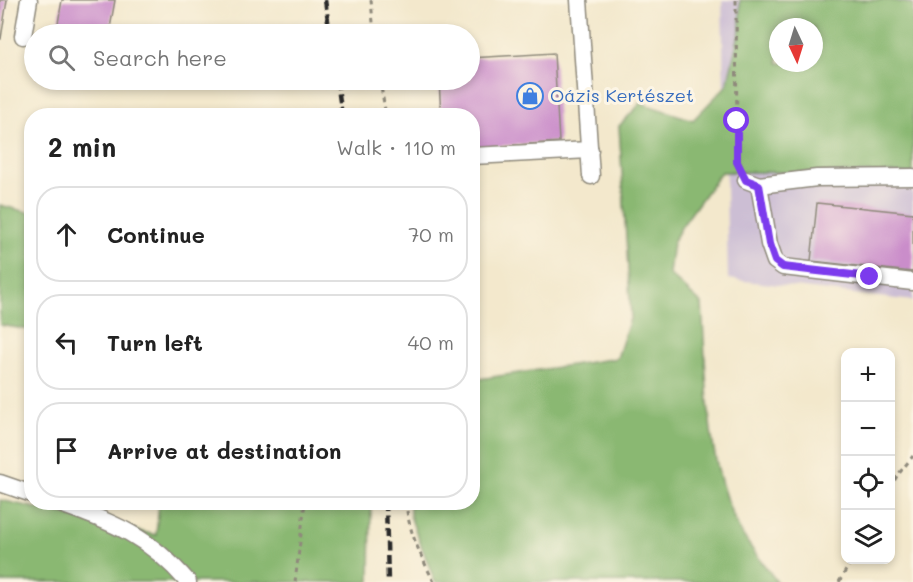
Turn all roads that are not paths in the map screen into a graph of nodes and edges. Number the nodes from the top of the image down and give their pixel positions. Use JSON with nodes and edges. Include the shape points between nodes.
{"nodes":[{"id":1,"x":29,"y":0,"type":"edge"},
{"id":2,"x":579,"y":0,"type":"edge"},
{"id":3,"x":25,"y":24,"type":"edge"},
{"id":4,"x":24,"y":30,"type":"edge"},
{"id":5,"x":23,"y":36,"type":"dead end"},
{"id":6,"x":590,"y":150,"type":"junction"},
{"id":7,"x":480,"y":156,"type":"edge"},
{"id":8,"x":591,"y":176,"type":"dead end"},
{"id":9,"x":913,"y":177,"type":"edge"},
{"id":10,"x":913,"y":282,"type":"edge"},
{"id":11,"x":0,"y":483,"type":"edge"},
{"id":12,"x":24,"y":491,"type":"edge"},
{"id":13,"x":77,"y":510,"type":"edge"},
{"id":14,"x":189,"y":582,"type":"edge"}],
"edges":[{"from":1,"to":3,"type":"street"},
{"from":2,"to":6,"type":"street"},
{"from":4,"to":5,"type":"street"},
{"from":6,"to":7,"type":"street"},
{"from":6,"to":8,"type":"street"},
{"from":9,"to":10,"type":"street","via":[[752,183],[775,261],[783,267]]},
{"from":11,"to":12,"type":"street"},
{"from":13,"to":14,"type":"street","via":[[135,534],[159,551]]}]}
